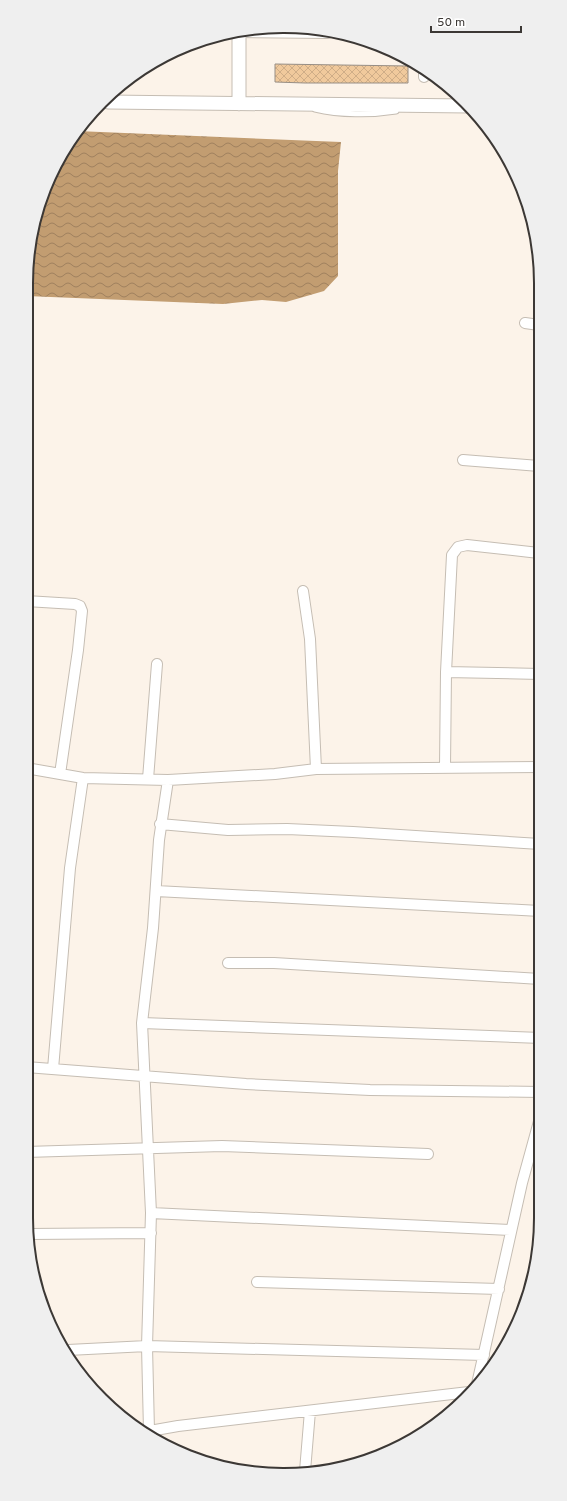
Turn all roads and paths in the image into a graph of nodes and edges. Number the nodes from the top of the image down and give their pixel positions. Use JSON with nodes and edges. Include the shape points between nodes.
{"nodes":[{"id":1,"x":239,"y":37,"type":"edge"},
{"id":2,"x":110,"y":102,"type":"edge"},
{"id":3,"x":239,"y":104,"type":"junction"},
{"id":4,"x":461,"y":106,"type":"edge"},
{"id":5,"x":525,"y":323,"type":"dead end"},
{"id":6,"x":534,"y":324,"type":"edge"},
{"id":7,"x":463,"y":460,"type":"dead end"},
{"id":8,"x":534,"y":466,"type":"edge"},
{"id":9,"x":534,"y":552,"type":"edge"},
{"id":10,"x":303,"y":591,"type":"dead end"},
{"id":11,"x":33,"y":601,"type":"edge"},
{"id":12,"x":157,"y":664,"type":"dead end"},
{"id":13,"x":446,"y":672,"type":"junction"},
{"id":14,"x":534,"y":674,"type":"edge"},
{"id":15,"x":445,"y":766,"type":"junction"},
{"id":16,"x":534,"y":767,"type":"edge"},
{"id":17,"x":33,"y":769,"type":"edge"},
{"id":18,"x":316,"y":769,"type":"junction"},
{"id":19,"x":60,"y":774,"type":"junction"},
{"id":20,"x":83,"y":778,"type":"junction"},
{"id":21,"x":148,"y":779,"type":"junction"},
{"id":22,"x":168,"y":780,"type":"junction"},
{"id":23,"x":160,"y":824,"type":"junction"},
{"id":24,"x":534,"y":844,"type":"edge"},
{"id":25,"x":156,"y":891,"type":"junction"},
{"id":26,"x":534,"y":911,"type":"edge"},
{"id":27,"x":228,"y":963,"type":"dead end"},
{"id":28,"x":534,"y":979,"type":"edge"},
{"id":29,"x":142,"y":1023,"type":"junction"},
{"id":30,"x":534,"y":1038,"type":"edge"},
{"id":31,"x":33,"y":1068,"type":"edge"},
{"id":32,"x":53,"y":1069,"type":"junction"},
{"id":33,"x":143,"y":1075,"type":"junction"},
{"id":34,"x":534,"y":1092,"type":"edge"},
{"id":35,"x":534,"y":1141,"type":"edge"},
{"id":36,"x":147,"y":1148,"type":"junction"},
{"id":37,"x":33,"y":1152,"type":"edge"},
{"id":38,"x":428,"y":1154,"type":"dead end"},
{"id":39,"x":151,"y":1213,"type":"junction"},
{"id":40,"x":511,"y":1230,"type":"junction"},
{"id":41,"x":151,"y":1233,"type":"junction"},
{"id":42,"x":34,"y":1234,"type":"edge"},
{"id":43,"x":257,"y":1282,"type":"dead end"},
{"id":44,"x":498,"y":1289,"type":"junction"},
{"id":45,"x":147,"y":1346,"type":"junction"},
{"id":46,"x":71,"y":1350,"type":"edge"},
{"id":47,"x":484,"y":1355,"type":"junction"},
{"id":48,"x":480,"y":1373,"type":"edge"},
{"id":49,"x":463,"y":1393,"type":"edge"},
{"id":50,"x":310,"y":1410,"type":"junction"},
{"id":51,"x":146,"y":1427,"type":"edge"},
{"id":52,"x":152,"y":1430,"type":"edge"},
{"id":53,"x":305,"y":1467,"type":"edge"}],
"edges":[{"from":1,"to":3,"type":"street"},
{"from":2,"to":3,"type":"street"},
{"from":3,"to":4,"type":"street"},
{"from":5,"to":6,"type":"street"},
{"from":7,"to":8,"type":"street"},
{"from":9,"to":13,"type":"street","via":[[467,545],[458,547],[452,555]]},
{"from":10,"to":18,"type":"street","via":[[310,639]]},
{"from":11,"to":19,"type":"street","via":[[75,604],[80,606],[82,611]]},
{"from":12,"to":21,"type":"street"},
{"from":13,"to":14,"type":"street"},
{"from":13,"to":15,"type":"street"},
{"from":15,"to":16,"type":"street"},
{"from":15,"to":18,"type":"street"},
{"from":17,"to":19,"type":"street"},
{"from":18,"to":22,"type":"street"},
{"from":19,"to":20,"type":"street"},
{"from":20,"to":21,"type":"street"},
{"from":20,"to":32,"type":"street","via":[[70,868]]},
{"from":21,"to":22,"type":"street"},
{"from":22,"to":23,"type":"street"},
{"from":23,"to":24,"type":"street","via":[[228,830],[287,829]]},
{"from":23,"to":25,"type":"street"},
{"from":25,"to":26,"type":"street"},
{"from":25,"to":29,"type":"street"},
{"from":27,"to":28,"type":"street","via":[[274,962]]},
{"from":29,"to":30,"type":"street"},
{"from":29,"to":33,"type":"street"},
{"from":31,"to":32,"type":"street"},
{"from":32,"to":33,"type":"street"},
{"from":33,"to":34,"type":"street","via":[[246,1084],[370,1090]]},
{"from":33,"to":36,"type":"street"},
{"from":35,"to":40,"type":"street"},
{"from":36,"to":37,"type":"street"},
{"from":36,"to":38,"type":"street","via":[[222,1146]]},
{"from":36,"to":39,"type":"street"},
{"from":39,"to":40,"type":"street"},
{"from":39,"to":41,"type":"street"},
{"from":40,"to":44,"type":"street"},
{"from":41,"to":42,"type":"street"},
{"from":41,"to":45,"type":"street"},
{"from":43,"to":44,"type":"street"},
{"from":44,"to":47,"type":"street"},
{"from":45,"to":46,"type":"street"},
{"from":45,"to":47,"type":"street"},
{"from":45,"to":51,"type":"street"},
{"from":47,"to":48,"type":"street"},
{"from":49,"to":50,"type":"street"},
{"from":50,"to":52,"type":"street"},
{"from":50,"to":53,"type":"street"}]}
